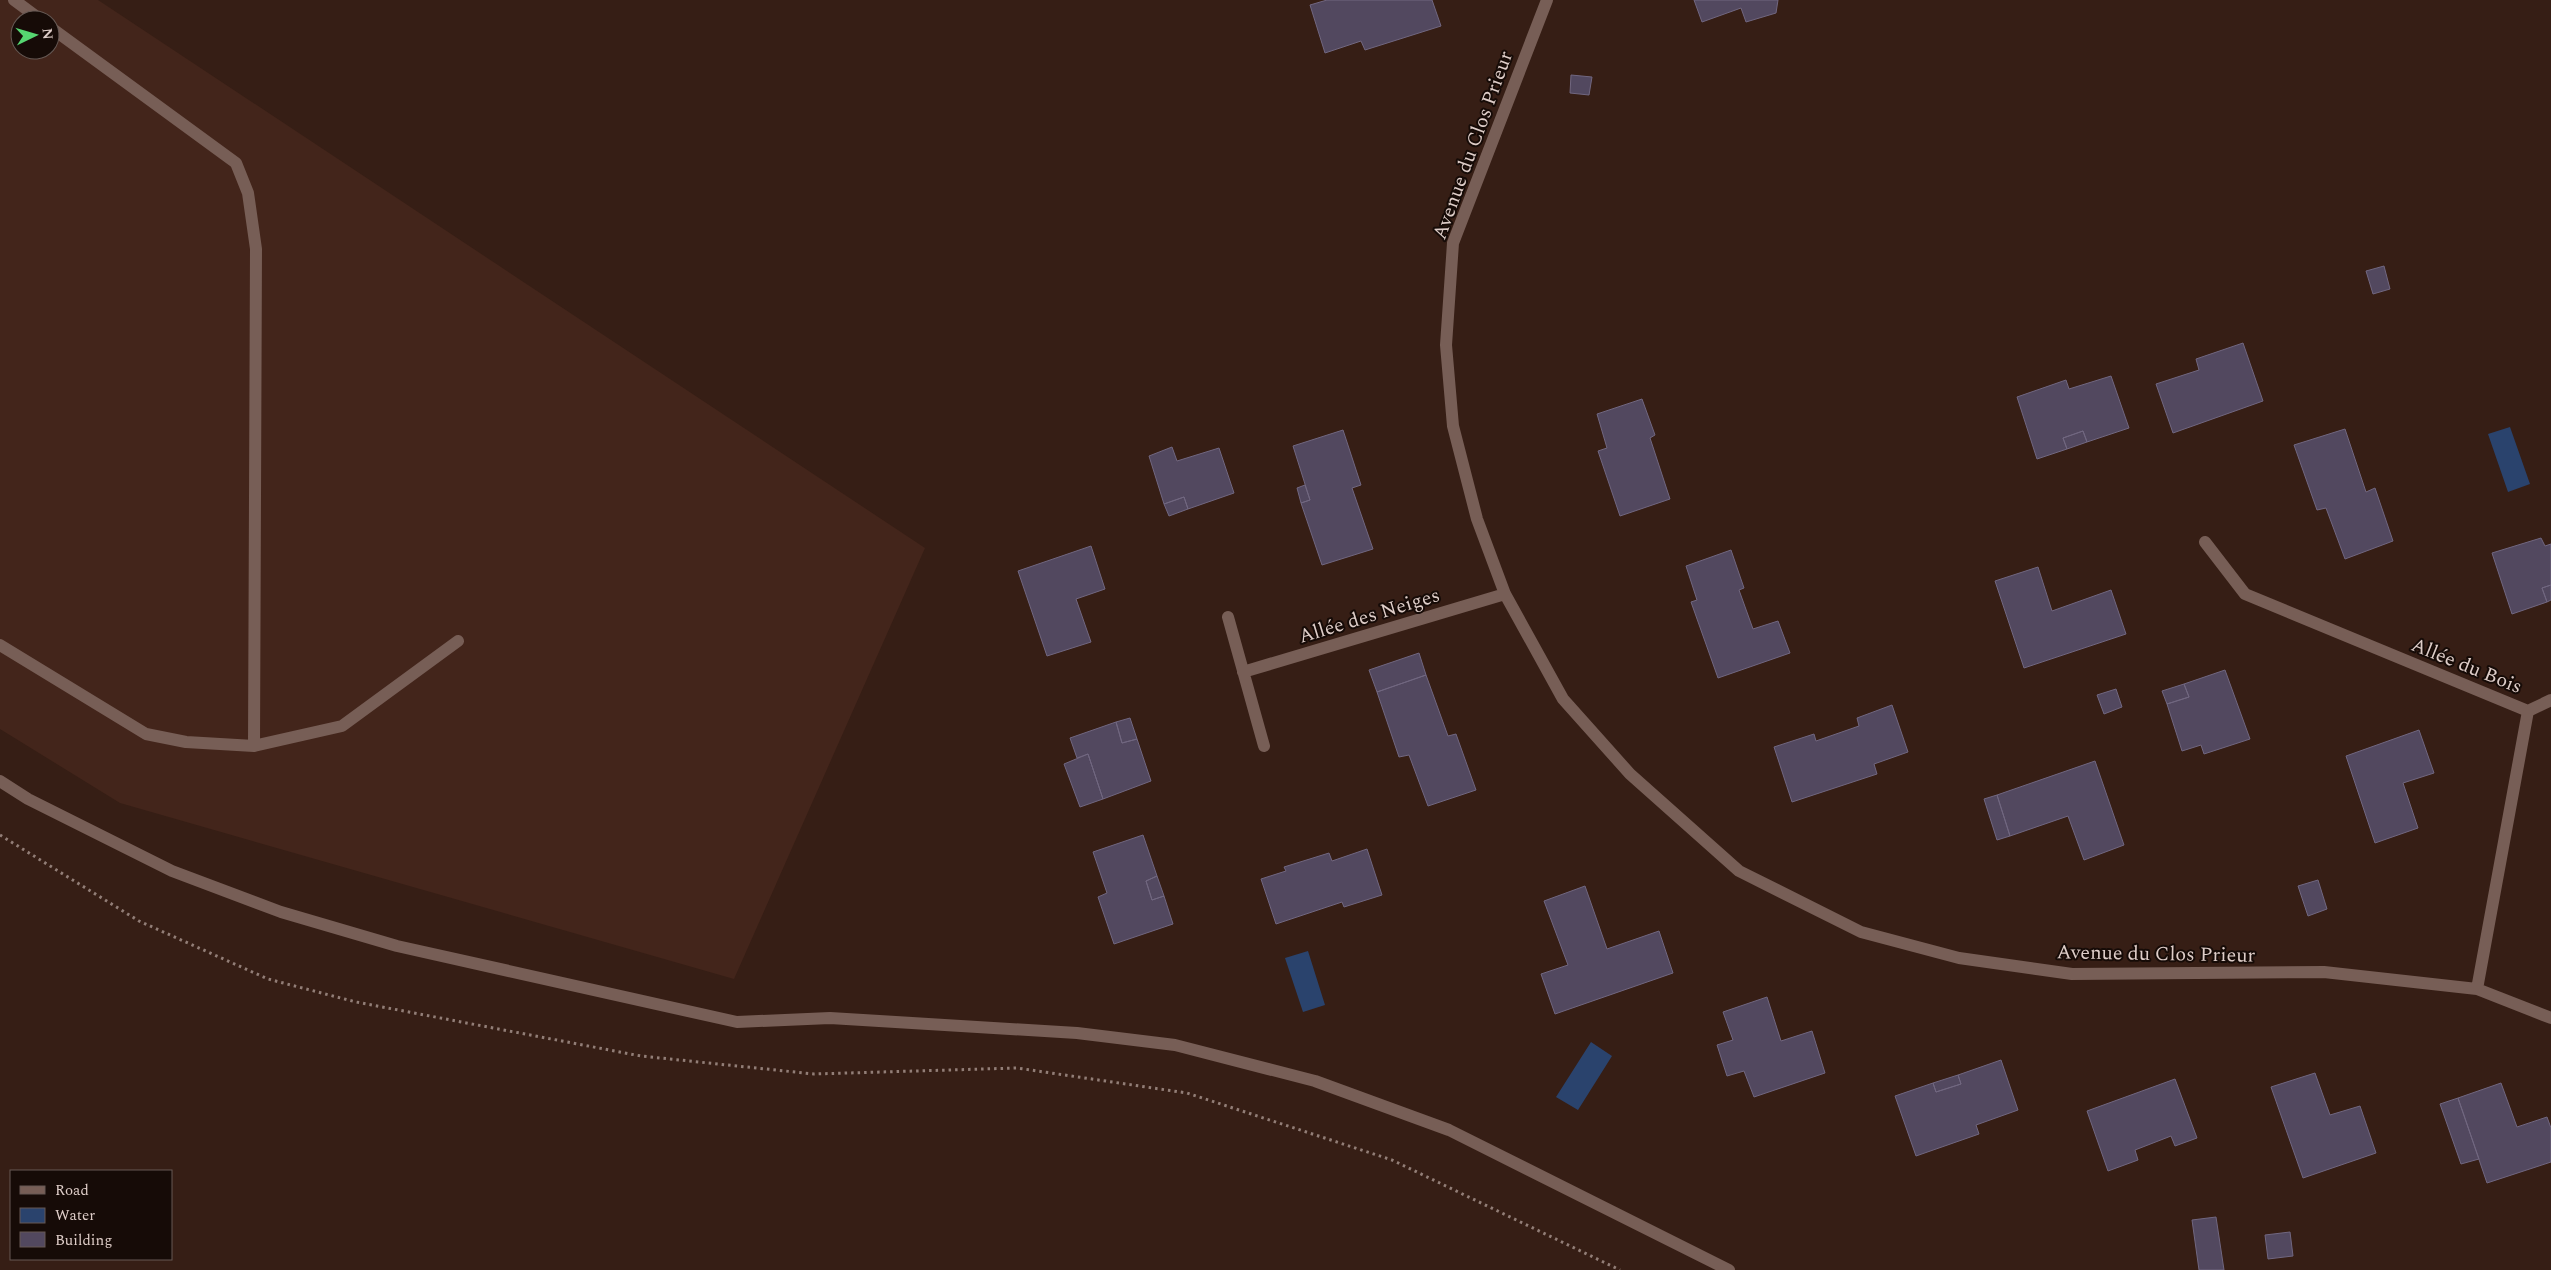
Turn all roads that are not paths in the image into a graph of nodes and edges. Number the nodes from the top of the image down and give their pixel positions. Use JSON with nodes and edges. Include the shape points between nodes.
{"nodes":[{"id":1,"x":14,"y":0,"type":"edge"},
{"id":2,"x":1547,"y":0,"type":"edge"},
{"id":3,"x":28,"y":10,"type":"edge"},
{"id":4,"x":60,"y":34,"type":"edge"},
{"id":5,"x":2205,"y":542,"type":"dead end"},
{"id":6,"x":1505,"y":594,"type":"junction"},
{"id":7,"x":1228,"y":617,"type":"dead end"},
{"id":8,"x":458,"y":641,"type":"dead end"},
{"id":9,"x":0,"y":645,"type":"edge"},
{"id":10,"x":1243,"y":672,"type":"junction"},
{"id":11,"x":2551,"y":700,"type":"edge"},
{"id":12,"x":2528,"y":711,"type":"junction"},
{"id":13,"x":254,"y":746,"type":"junction"},
{"id":14,"x":1264,"y":746,"type":"dead end"},
{"id":15,"x":0,"y":781,"type":"edge"},
{"id":16,"x":2477,"y":989,"type":"junction"},
{"id":17,"x":2551,"y":1018,"type":"edge"},
{"id":18,"x":1728,"y":1270,"type":"edge"}],
"edges":[{"from":1,"to":3,"type":"street"},
{"from":2,"to":6,"type":"street","name":"Avenue du Clos Prieur","via":[[1453,243],[1446,345],[1453,426],[1477,519]]},
{"from":4,"to":13,"type":"street","via":[[236,163],[248,193],[256,249]]},
{"from":5,"to":12,"type":"street","name":"Allée du Bois","via":[[2245,594]]},
{"from":6,"to":10,"type":"street","name":"Allée des Neiges"},
{"from":6,"to":16,"type":"street","name":"Avenue du Clos Prieur","via":[[1563,699],[1630,774],[1740,871],[1861,932],[1959,958],[2072,974],[2324,972]]},
{"from":7,"to":10,"type":"street"},
{"from":8,"to":13,"type":"street","via":[[342,726]]},
{"from":9,"to":13,"type":"street","via":[[146,734],[186,742]]},
{"from":10,"to":14,"type":"street"},
{"from":11,"to":12,"type":"street"},
{"from":12,"to":16,"type":"street","name":"Allée du Bois"},
{"from":15,"to":18,"type":"street","via":[[28,799],[172,871],[281,912],[397,946],[737,1022],[830,1018],[1077,1033],[1175,1044],[1316,1081],[1449,1130]]},
{"from":16,"to":17,"type":"street","name":"Avenue du Clos Prieur"}]}
